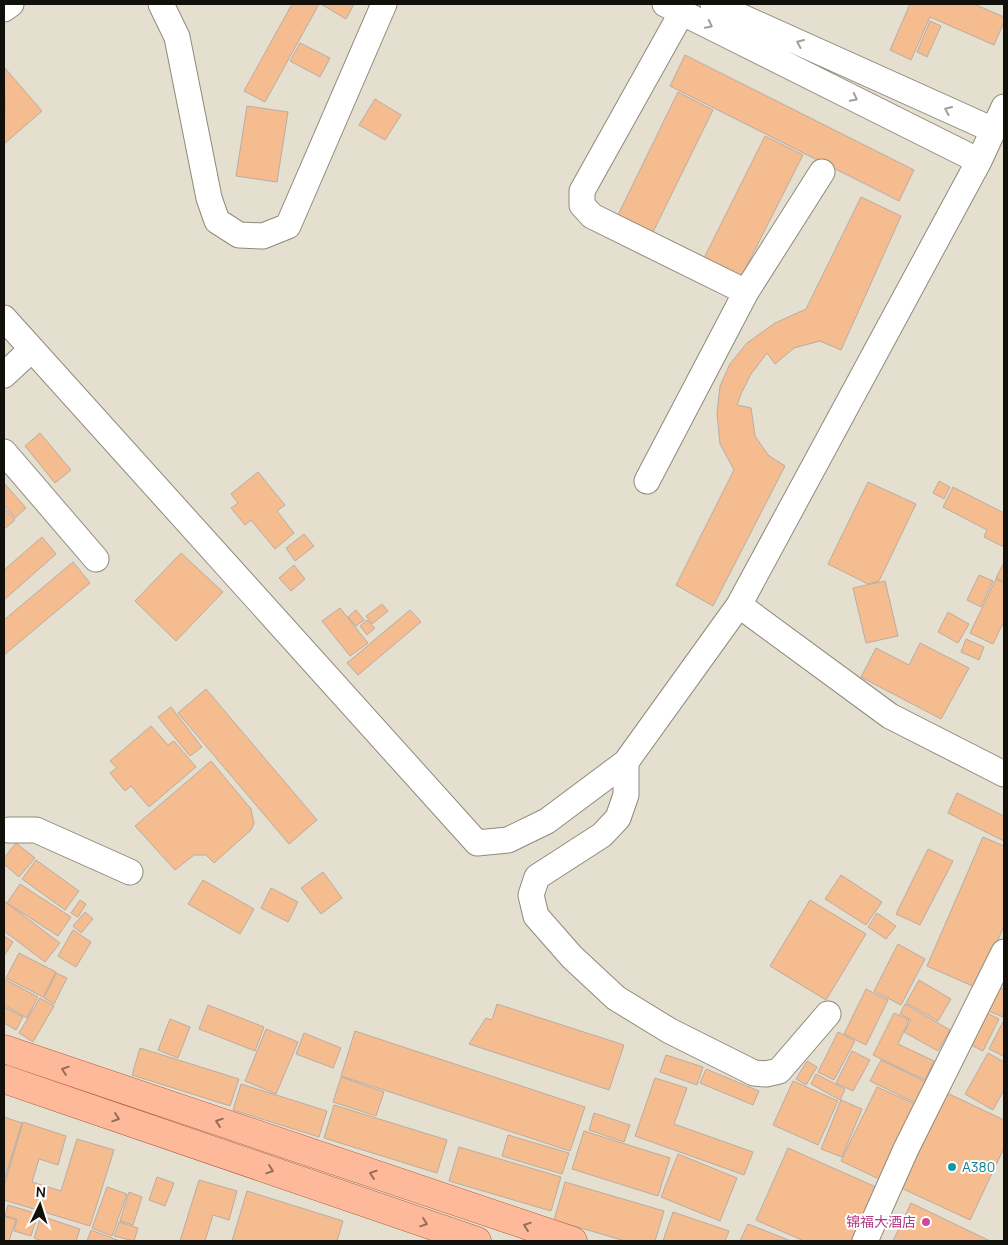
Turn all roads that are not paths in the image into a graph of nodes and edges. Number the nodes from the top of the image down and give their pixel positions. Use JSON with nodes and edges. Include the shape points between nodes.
{"nodes":[{"id":1,"x":11,"y":4,"type":"edge"},
{"id":2,"x":161,"y":4,"type":"edge"},
{"id":3,"x":384,"y":4,"type":"edge"},
{"id":4,"x":713,"y":4,"type":"edge"},
{"id":5,"x":674,"y":8,"type":"edge"},
{"id":6,"x":4,"y":10,"type":"edge"},
{"id":7,"x":1004,"y":107,"type":"edge"},
{"id":8,"x":993,"y":130,"type":"junction"},
{"id":9,"x":979,"y":161,"type":"junction"},
{"id":10,"x":822,"y":172,"type":"dead end"},
{"id":11,"x":746,"y":292,"type":"junction"},
{"id":12,"x":4,"y":318,"type":"edge"},
{"id":13,"x":32,"y":349,"type":"junction"},
{"id":14,"x":4,"y":375,"type":"edge"},
{"id":15,"x":4,"y":452,"type":"edge"},
{"id":16,"x":647,"y":481,"type":"dead end"},
{"id":17,"x":96,"y":559,"type":"dead end"},
{"id":18,"x":739,"y":605,"type":"junction"},
{"id":19,"x":626,"y":762,"type":"junction"},
{"id":20,"x":1004,"y":774,"type":"edge"},
{"id":21,"x":5,"y":830,"type":"edge"},
{"id":22,"x":130,"y":872,"type":"dead end"},
{"id":23,"x":1004,"y":952,"type":"edge"},
{"id":24,"x":828,"y":1014,"type":"dead end"},
{"id":25,"x":4,"y":1049,"type":"edge"},
{"id":26,"x":39,"y":1061,"type":"junction"},
{"id":27,"x":4,"y":1079,"type":"edge"},
{"id":28,"x":30,"y":1088,"type":"junction"},
{"id":29,"x":477,"y":1241,"type":"edge"},
{"id":30,"x":573,"y":1241,"type":"edge"},
{"id":31,"x":865,"y":1241,"type":"edge"}],
"edges":[{"from":1,"to":6,"type":"street"},
{"from":2,"to":3,"type":"street","via":[[177,36],[209,198],[217,221],[239,235],[263,236],[288,226]]},
{"from":8,"to":4,"type":"street","one_way":true},
{"from":5,"to":9,"type":"street","one_way":true},
{"from":5,"to":11,"type":"street","via":[[582,191],[582,205],[592,216]]},
{"from":7,"to":8,"type":"street"},
{"from":8,"to":9,"type":"street"},
{"from":9,"to":18,"type":"street"},
{"from":10,"to":11,"type":"street"},
{"from":11,"to":16,"type":"street"},
{"from":12,"to":13,"type":"street"},
{"from":13,"to":14,"type":"street"},
{"from":13,"to":19,"type":"street","via":[[477,843],[508,840],[547,821]]},
{"from":15,"to":17,"type":"street"},
{"from":18,"to":19,"type":"street"},
{"from":18,"to":20,"type":"street","via":[[890,716]]},
{"from":19,"to":24,"type":"street","via":[[626,795],[618,818],[602,835],[537,876],[531,895],[536,916],[572,957],[616,998],[670,1031],[754,1073],[779,1071]]},
{"from":21,"to":22,"type":"street","via":[[36,830]]},
{"from":23,"to":31,"type":"street","via":[[906,1149]]},
{"from":25,"to":26,"type":"main road"},
{"from":26,"to":28,"type":"main road"},
{"from":30,"to":26,"type":"main road","one_way":true},
{"from":27,"to":28,"type":"main road"},
{"from":28,"to":29,"type":"main road","one_way":true}]}
